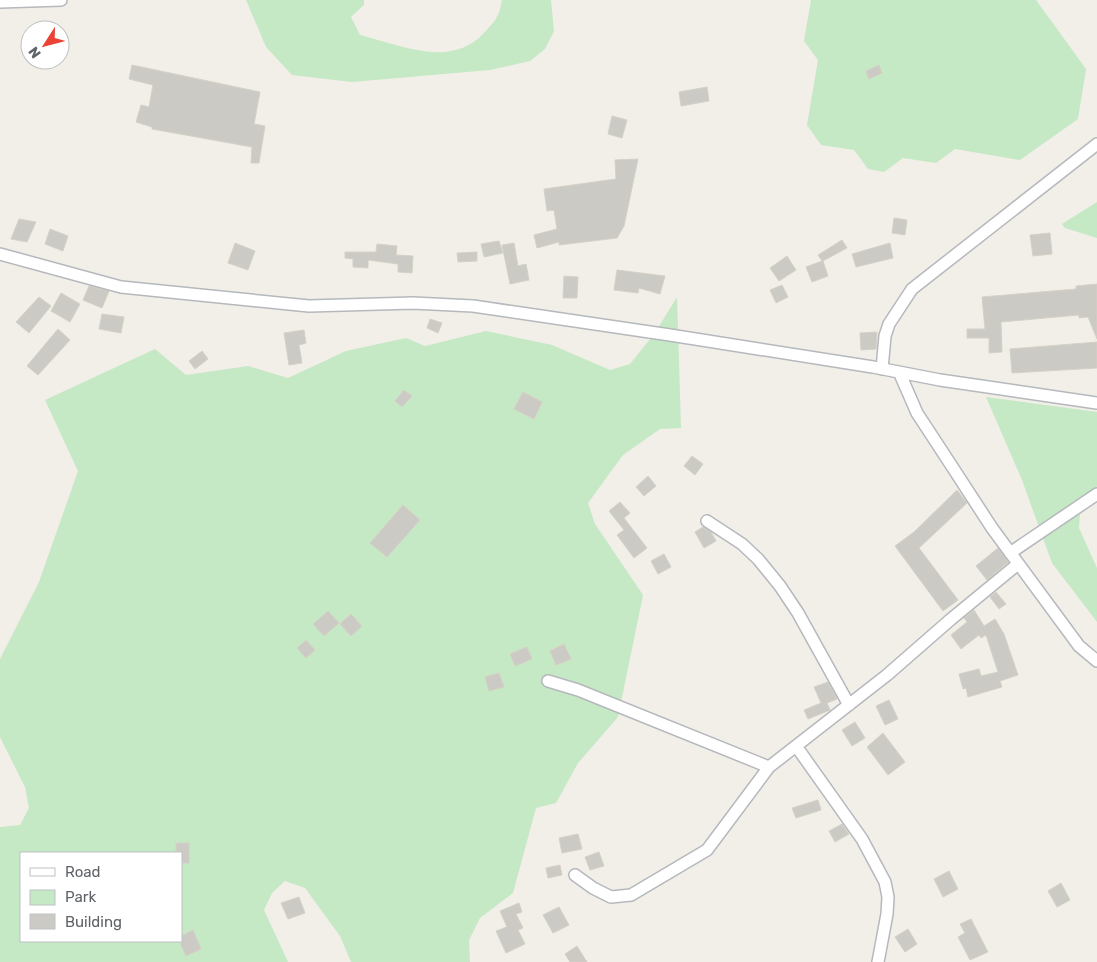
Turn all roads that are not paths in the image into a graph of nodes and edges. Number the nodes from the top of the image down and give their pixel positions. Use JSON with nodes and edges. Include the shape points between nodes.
{"nodes":[{"id":1,"x":61,"y":0,"type":"edge"},
{"id":2,"x":0,"y":2,"type":"edge"},
{"id":3,"x":1097,"y":144,"type":"edge"},
{"id":4,"x":0,"y":254,"type":"edge"},
{"id":5,"x":882,"y":370,"type":"junction"},
{"id":6,"x":900,"y":374,"type":"junction"},
{"id":7,"x":1097,"y":403,"type":"edge"},
{"id":8,"x":1097,"y":494,"type":"edge"},
{"id":9,"x":707,"y":521,"type":"dead end"},
{"id":10,"x":1010,"y":553,"type":"junction"},
{"id":11,"x":1018,"y":564,"type":"junction"},
{"id":12,"x":1097,"y":662,"type":"edge"},
{"id":13,"x":548,"y":681,"type":"dead end"},
{"id":14,"x":850,"y":706,"type":"junction"},
{"id":15,"x":796,"y":746,"type":"junction"},
{"id":16,"x":769,"y":767,"type":"junction"},
{"id":17,"x":575,"y":875,"type":"dead end"},
{"id":18,"x":878,"y":962,"type":"edge"}],
"edges":[{"from":1,"to":2,"type":"street"},
{"from":3,"to":5,"type":"street","via":[[912,289],[889,324]]},
{"from":4,"to":5,"type":"street","via":[[122,287],[309,306],[413,303],[473,306]]},
{"from":5,"to":6,"type":"street"},
{"from":6,"to":7,"type":"street"},
{"from":6,"to":10,"type":"street","via":[[917,413]]},
{"from":8,"to":10,"type":"street"},
{"from":9,"to":14,"type":"street","via":[[742,544],[780,586]]},
{"from":10,"to":11,"type":"street"},
{"from":11,"to":12,"type":"street","via":[[1079,646]]},
{"from":11,"to":14,"type":"street"},
{"from":13,"to":16,"type":"street"},
{"from":14,"to":15,"type":"street"},
{"from":15,"to":16,"type":"street"},
{"from":15,"to":18,"type":"street","via":[[862,839],[885,882],[887,914]]},
{"from":16,"to":17,"type":"street","via":[[707,850],[649,886],[631,895],[612,897]]}]}
